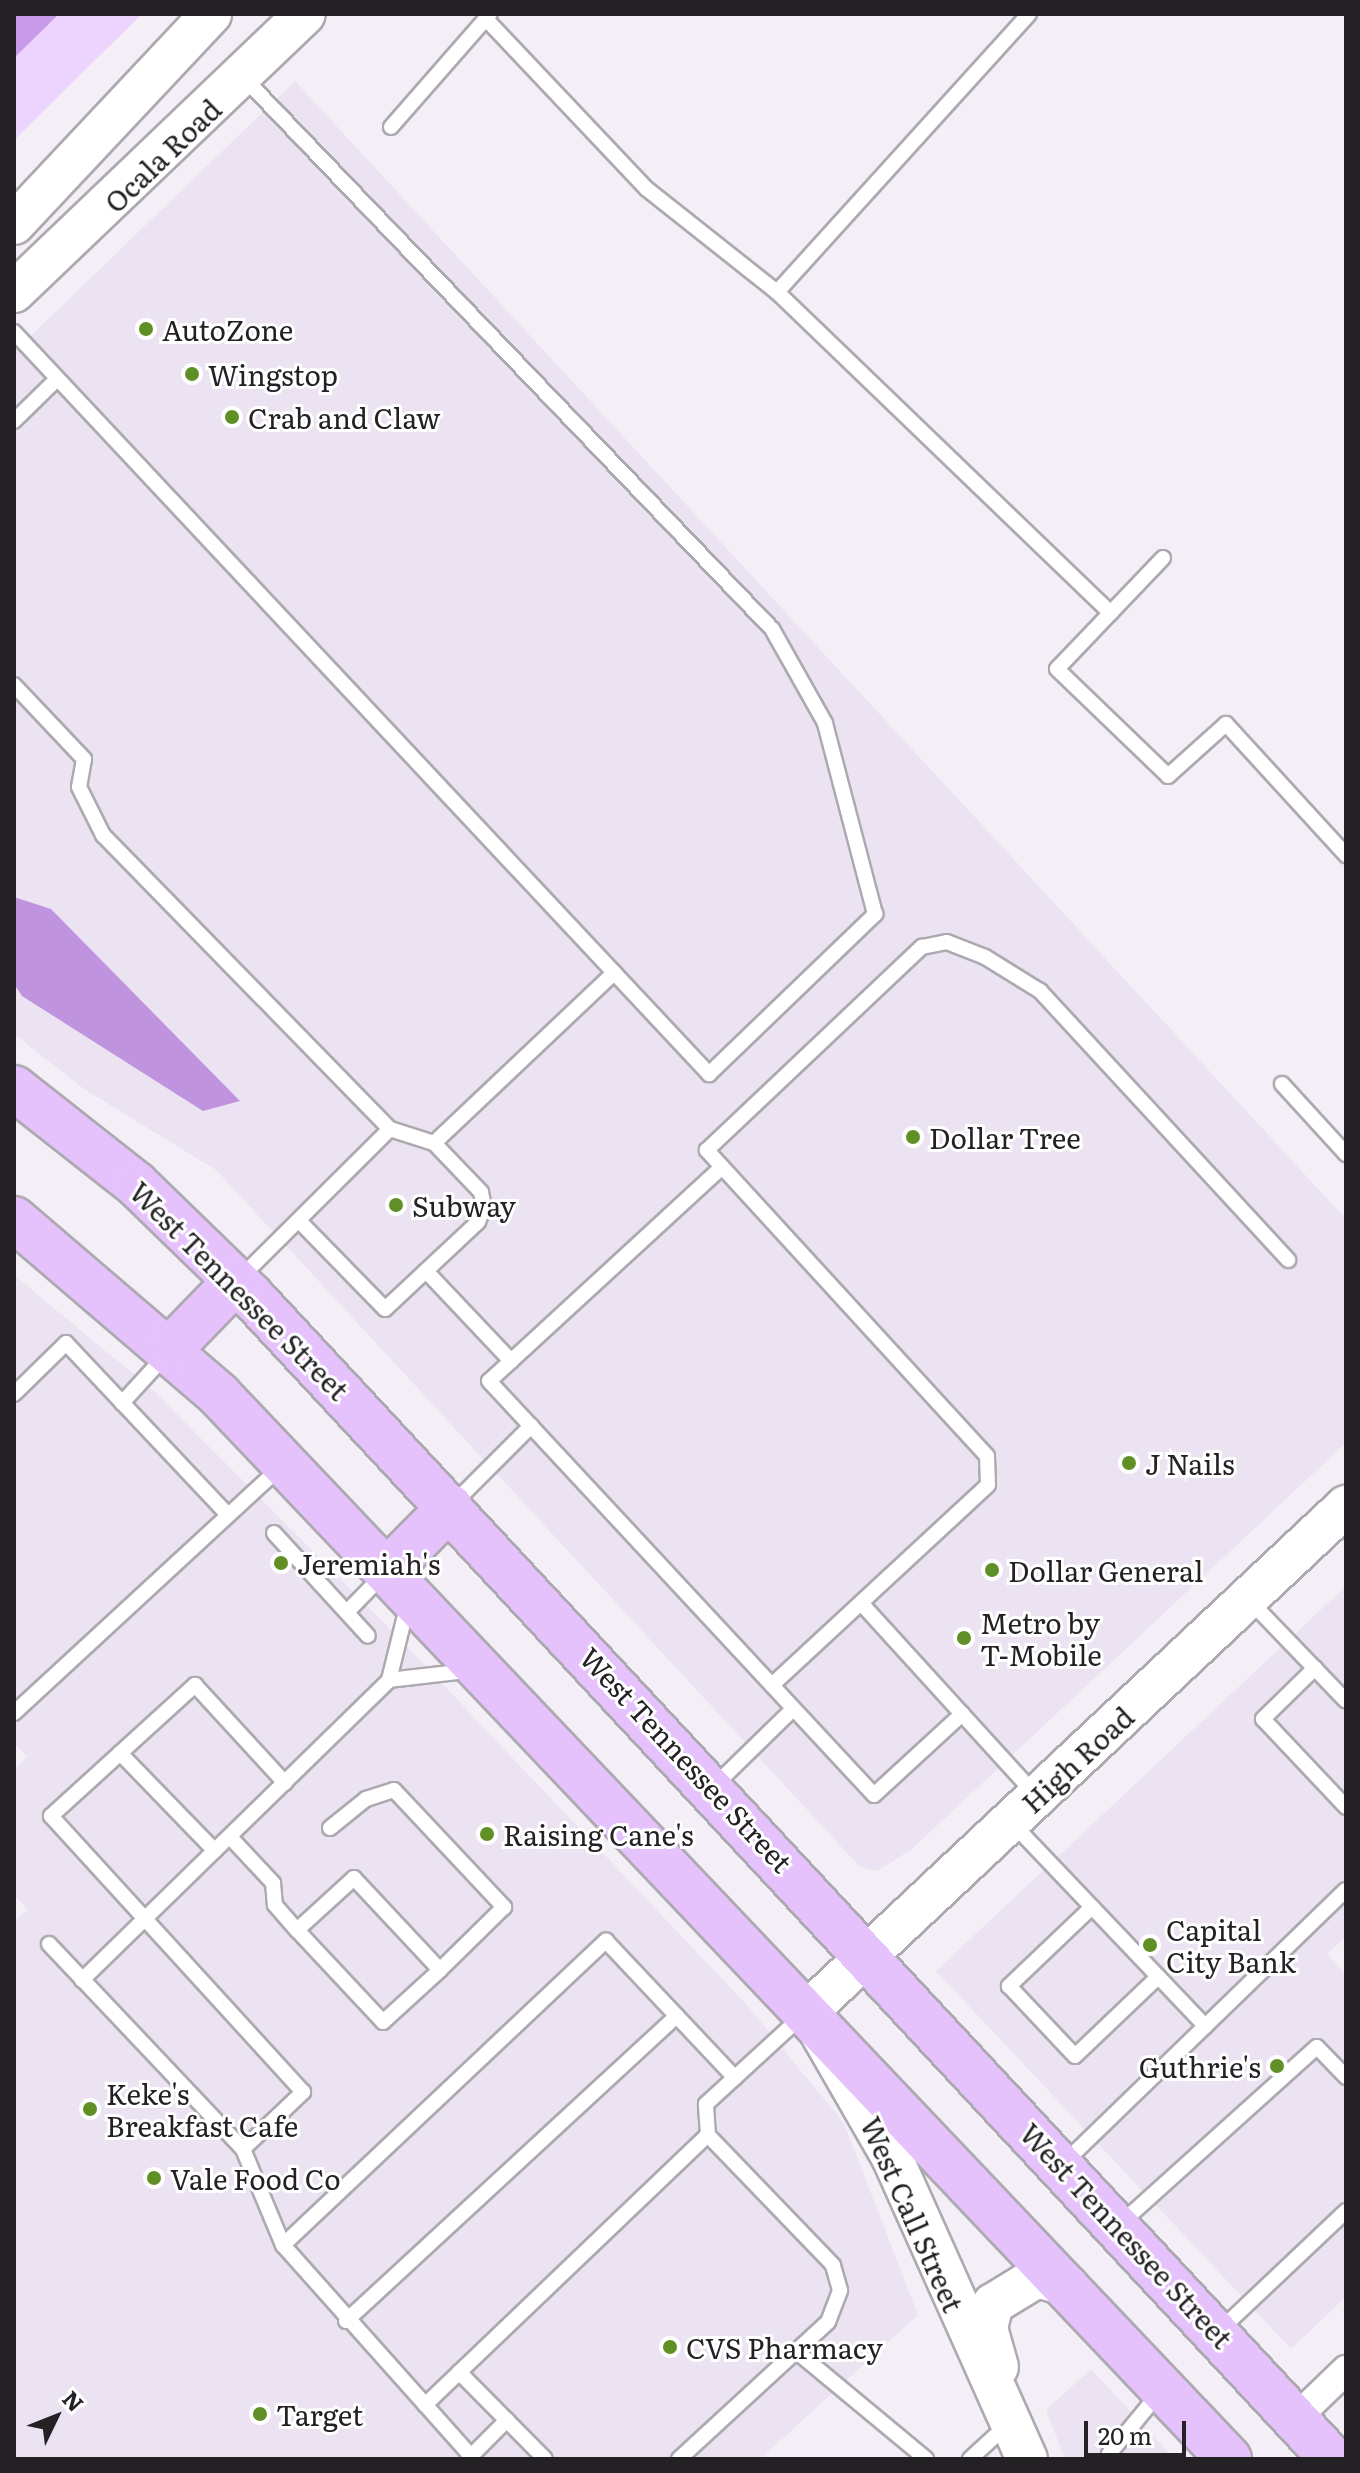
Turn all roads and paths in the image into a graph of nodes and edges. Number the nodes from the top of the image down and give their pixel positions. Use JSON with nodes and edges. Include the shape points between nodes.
{"nodes":[{"id":1,"x":305,"y":14,"type":"edge"},
{"id":2,"x":1029,"y":14,"type":"edge"},
{"id":3,"x":488,"y":16,"type":"edge"},
{"id":4,"x":204,"y":22,"type":"edge"},
{"id":5,"x":243,"y":77,"type":"junction"},
{"id":6,"x":391,"y":127,"type":"dead end"},
{"id":7,"x":14,"y":224,"type":"edge"},
{"id":8,"x":14,"y":292,"type":"edge"},
{"id":9,"x":777,"y":292,"type":"junction"},
{"id":10,"x":14,"y":332,"type":"edge"},
{"id":11,"x":57,"y":379,"type":"junction"},
{"id":12,"x":14,"y":421,"type":"edge"},
{"id":13,"x":1163,"y":558,"type":"dead end"},
{"id":14,"x":1111,"y":613,"type":"junction"},
{"id":15,"x":14,"y":685,"type":"edge"},
{"id":16,"x":26,"y":698,"type":"junction"},
{"id":17,"x":14,"y":709,"type":"edge"},
{"id":18,"x":1346,"y":855,"type":"edge"},
{"id":19,"x":614,"y":973,"type":"junction"},
{"id":20,"x":1282,"y":1084,"type":"dead end"},
{"id":21,"x":14,"y":1088,"type":"edge"},
{"id":22,"x":390,"y":1129,"type":"junction"},
{"id":23,"x":434,"y":1143,"type":"junction"},
{"id":24,"x":1346,"y":1154,"type":"edge"},
{"id":25,"x":722,"y":1167,"type":"junction"},
{"id":26,"x":299,"y":1221,"type":"junction"},
{"id":27,"x":18,"y":1228,"type":"edge"},
{"id":28,"x":1288,"y":1260,"type":"dead end"},
{"id":29,"x":426,"y":1271,"type":"junction"},
{"id":30,"x":236,"y":1281,"type":"junction"},
{"id":31,"x":171,"y":1348,"type":"junction"},
{"id":32,"x":511,"y":1361,"type":"junction"},
{"id":33,"x":14,"y":1394,"type":"edge"},
{"id":34,"x":122,"y":1403,"type":"junction"},
{"id":35,"x":531,"y":1426,"type":"junction"},
{"id":36,"x":284,"y":1464,"type":"junction"},
{"id":37,"x":1346,"y":1506,"type":"edge"},
{"id":38,"x":450,"y":1507,"type":"junction"},
{"id":39,"x":228,"y":1515,"type":"junction"},
{"id":40,"x":274,"y":1533,"type":"dead end"},
{"id":41,"x":398,"y":1583,"type":"junction"},
{"id":42,"x":1248,"y":1598,"type":"junction"},
{"id":43,"x":861,"y":1603,"type":"junction"},
{"id":44,"x":347,"y":1612,"type":"junction"},
{"id":45,"x":368,"y":1636,"type":"dead end"},
{"id":46,"x":1315,"y":1668,"type":"junction"},
{"id":47,"x":482,"y":1671,"type":"junction"},
{"id":48,"x":389,"y":1680,"type":"junction"},
{"id":49,"x":772,"y":1685,"type":"junction"},
{"id":50,"x":1346,"y":1701,"type":"edge"},
{"id":51,"x":793,"y":1709,"type":"junction"},
{"id":52,"x":14,"y":1713,"type":"edge"},
{"id":53,"x":962,"y":1714,"type":"junction"},
{"id":54,"x":120,"y":1753,"type":"junction"},
{"id":55,"x":285,"y":1783,"type":"junction"},
{"id":56,"x":713,"y":1787,"type":"junction"},
{"id":57,"x":1346,"y":1807,"type":"edge"},
{"id":58,"x":1024,"y":1809,"type":"junction"},
{"id":59,"x":330,"y":1828,"type":"dead end"},
{"id":60,"x":230,"y":1837,"type":"junction"},
{"id":61,"x":215,"y":1851,"type":"junction"},
{"id":62,"x":1346,"y":1890,"type":"edge"},
{"id":63,"x":1092,"y":1907,"type":"junction"},
{"id":64,"x":145,"y":1920,"type":"junction"},
{"id":65,"x":297,"y":1930,"type":"junction"},
{"id":66,"x":49,"y":1944,"type":"dead end"},
{"id":67,"x":869,"y":1954,"type":"junction"},
{"id":68,"x":440,"y":1970,"type":"junction"},
{"id":69,"x":1158,"y":1977,"type":"junction"},
{"id":70,"x":82,"y":1980,"type":"junction"},
{"id":71,"x":808,"y":2011,"type":"junction"},
{"id":72,"x":677,"y":2016,"type":"junction"},
{"id":73,"x":1205,"y":2026,"type":"junction"},
{"id":74,"x":1346,"y":2077,"type":"edge"},
{"id":75,"x":735,"y":2078,"type":"junction"},
{"id":76,"x":708,"y":2135,"type":"junction"},
{"id":77,"x":243,"y":2149,"type":"junction"},
{"id":78,"x":1062,"y":2165,"type":"junction"},
{"id":79,"x":1343,"y":2221,"type":"edge"},
{"id":80,"x":1118,"y":2226,"type":"junction"},
{"id":81,"x":283,"y":2245,"type":"junction"},
{"id":82,"x":1068,"y":2286,"type":"junction"},
{"id":83,"x":346,"y":2321,"type":"junction"},
{"id":84,"x":1218,"y":2332,"type":"junction"},
{"id":85,"x":796,"y":2351,"type":"junction"},
{"id":86,"x":1346,"y":2370,"type":"edge"},
{"id":87,"x":459,"y":2372,"type":"junction"},
{"id":88,"x":1163,"y":2388,"type":"junction"},
{"id":89,"x":425,"y":2405,"type":"junction"},
{"id":90,"x":1295,"y":2419,"type":"junction"},
{"id":91,"x":507,"y":2420,"type":"junction"},
{"id":92,"x":1012,"y":2421,"type":"junction"},
{"id":93,"x":470,"y":2458,"type":"edge"},
{"id":94,"x":545,"y":2459,"type":"edge"},
{"id":95,"x":679,"y":2459,"type":"edge"},
{"id":96,"x":926,"y":2459,"type":"edge"},
{"id":97,"x":970,"y":2459,"type":"edge"},
{"id":98,"x":1027,"y":2459,"type":"edge"},
{"id":99,"x":1114,"y":2459,"type":"edge"},
{"id":100,"x":1229,"y":2459,"type":"edge"},
{"id":101,"x":1332,"y":2459,"type":"edge"}],
"edges":[{"from":1,"to":5,"type":"street","name":"Ocala Road"},
{"from":2,"to":9,"type":"lane"},
{"from":3,"to":6,"type":"lane"},
{"from":3,"to":9,"type":"lane","via":[[647,189]]},
{"from":4,"to":5,"type":"street"},
{"from":4,"to":7,"type":"street"},
{"from":5,"to":8,"type":"street","name":"Ocala Road"},
{"from":5,"to":19,"type":"lane","via":[[772,629],[825,723],[875,914],[709,1074]]},
{"from":9,"to":14,"type":"lane"},
{"from":10,"to":11,"type":"lane"},
{"from":11,"to":12,"type":"lane"},
{"from":11,"to":19,"type":"lane"},
{"from":13,"to":14,"type":"lane"},
{"from":14,"to":18,"type":"lane","via":[[1057,669],[1168,776],[1226,724]]},
{"from":15,"to":16,"type":"lane"},
{"from":16,"to":17,"type":"lane"},
{"from":16,"to":22,"type":"lane","via":[[84,759],[85,808],[103,835]]},
{"from":19,"to":23,"type":"lane"},
{"from":20,"to":24,"type":"lane"},
{"from":21,"to":30,"type":"main road","name":"West Tennessee Street","via":[[136,1184]]},
{"from":22,"to":23,"type":"lane"},
{"from":22,"to":26,"type":"lane"},
{"from":23,"to":29,"type":"lane","via":[[481,1192],[484,1207],[478,1222]]},
{"from":25,"to":28,"type":"lane","via":[[707,1150],[922,947],[947,942],[1040,991]]},
{"from":25,"to":32,"type":"lane"},
{"from":25,"to":43,"type":"lane","via":[[987,1456],[988,1485]]},
{"from":26,"to":29,"type":"lane","via":[[385,1309]]},
{"from":26,"to":30,"type":"lane"},
{"from":27,"to":31,"type":"main road"},
{"from":29,"to":32,"type":"lane"},
{"from":30,"to":31,"type":"main road"},
{"from":30,"to":38,"type":"main road","name":"West Tennessee Street"},
{"from":31,"to":34,"type":"lane"},
{"from":31,"to":36,"type":"main road"},
{"from":32,"to":35,"type":"lane","via":[[489,1381]]},
{"from":33,"to":34,"type":"lane","via":[[66,1343]]},
{"from":34,"to":39,"type":"lane"},
{"from":35,"to":38,"type":"lane"},
{"from":35,"to":49,"type":"lane"},
{"from":36,"to":39,"type":"lane"},
{"from":36,"to":41,"type":"main road"},
{"from":37,"to":42,"type":"street","name":"High Road"},
{"from":38,"to":41,"type":"main road"},
{"from":38,"to":56,"type":"main road","name":"West Tennessee Street"},
{"from":39,"to":52,"type":"lane"},
{"from":40,"to":44,"type":"lane"},
{"from":41,"to":44,"type":"lane"},
{"from":41,"to":47,"type":"main road"},
{"from":41,"to":48,"type":"lane"},
{"from":42,"to":46,"type":"lane"},
{"from":42,"to":58,"type":"street","name":"High Road"},
{"from":43,"to":49,"type":"lane"},
{"from":43,"to":53,"type":"lane"},
{"from":44,"to":45,"type":"lane"},
{"from":46,"to":50,"type":"lane"},
{"from":46,"to":57,"type":"lane","via":[[1263,1719]]},
{"from":47,"to":48,"type":"lane"},
{"from":47,"to":71,"type":"main road"},
{"from":48,"to":55,"type":"lane"},
{"from":49,"to":51,"type":"lane"},
{"from":51,"to":53,"type":"lane","via":[[874,1795]]},
{"from":51,"to":56,"type":"lane"},
{"from":53,"to":58,"type":"lane"},
{"from":54,"to":55,"type":"lane","via":[[195,1685]]},
{"from":54,"to":61,"type":"lane"},
{"from":54,"to":64,"type":"lane","via":[[51,1816]]},
{"from":55,"to":60,"type":"lane"},
{"from":56,"to":67,"type":"main road","name":"West Tennessee Street"},
{"from":58,"to":63,"type":"lane"},
{"from":58,"to":67,"type":"street","name":"High Road"},
{"from":59,"to":68,"type":"lane","via":[[366,1799],[394,1790],[504,1907]]},
{"from":60,"to":61,"type":"lane"},
{"from":60,"to":65,"type":"lane","via":[[277,1879],[275,1905]]},
{"from":61,"to":64,"type":"lane"},
{"from":62,"to":73,"type":"lane"},
{"from":63,"to":69,"type":"lane"},
{"from":63,"to":69,"type":"lane","via":[[1009,1986],[1075,2056]]},
{"from":64,"to":70,"type":"lane"},
{"from":64,"to":77,"type":"lane","via":[[303,2092]]},
{"from":65,"to":68,"type":"lane","via":[[354,1878]]},
{"from":65,"to":68,"type":"lane","via":[[383,2022]]},
{"from":66,"to":70,"type":"lane"},
{"from":67,"to":71,"type":"street","name":"High Road"},
{"from":67,"to":78,"type":"main road","name":"West Tennessee Street"},
{"from":69,"to":73,"type":"lane"},
{"from":70,"to":77,"type":"lane"},
{"from":71,"to":75,"type":"lane"},
{"from":71,"to":82,"type":"main road"},
{"from":71,"to":92,"type":"street","name":"West Call Street","via":[[893,2159]]},
{"from":72,"to":75,"type":"lane"},
{"from":72,"to":81,"type":"lane","via":[[606,1941]]},
{"from":72,"to":83,"type":"lane"},
{"from":73,"to":78,"type":"lane"},
{"from":74,"to":80,"type":"lane","via":[[1317,2047]]},
{"from":75,"to":76,"type":"lane","via":[[706,2104]]},
{"from":76,"to":85,"type":"lane","via":[[833,2265],[840,2290],[828,2322]]},
{"from":76,"to":87,"type":"lane"},
{"from":77,"to":81,"type":"lane"},
{"from":78,"to":80,"type":"main road","name":"West Tennessee Street"},
{"from":79,"to":84,"type":"lane"},
{"from":80,"to":84,"type":"main road","name":"West Tennessee Street"},
{"from":81,"to":83,"type":"lane"},
{"from":82,"to":88,"type":"main road"},
{"from":82,"to":92,"type":"street","name":"West Call Street","via":[[1037,2277],[993,2304],[987,2328]]},
{"from":83,"to":89,"type":"lane"},
{"from":84,"to":90,"type":"main road","name":"West Tennessee Street"},
{"from":85,"to":95,"type":"lane"},
{"from":85,"to":96,"type":"lane"},
{"from":86,"to":90,"type":"street"},
{"from":87,"to":89,"type":"lane"},
{"from":87,"to":91,"type":"lane"},
{"from":88,"to":99,"type":"lane","via":[[1109,2454]]},
{"from":88,"to":100,"type":"main road"},
{"from":89,"to":93,"type":"lane"},
{"from":90,"to":101,"type":"main road","name":"West Tennessee Street"},
{"from":91,"to":93,"type":"lane"},
{"from":91,"to":94,"type":"lane"},
{"from":92,"to":97,"type":"lane"},
{"from":92,"to":98,"type":"street","name":"West Call Street"}]}
